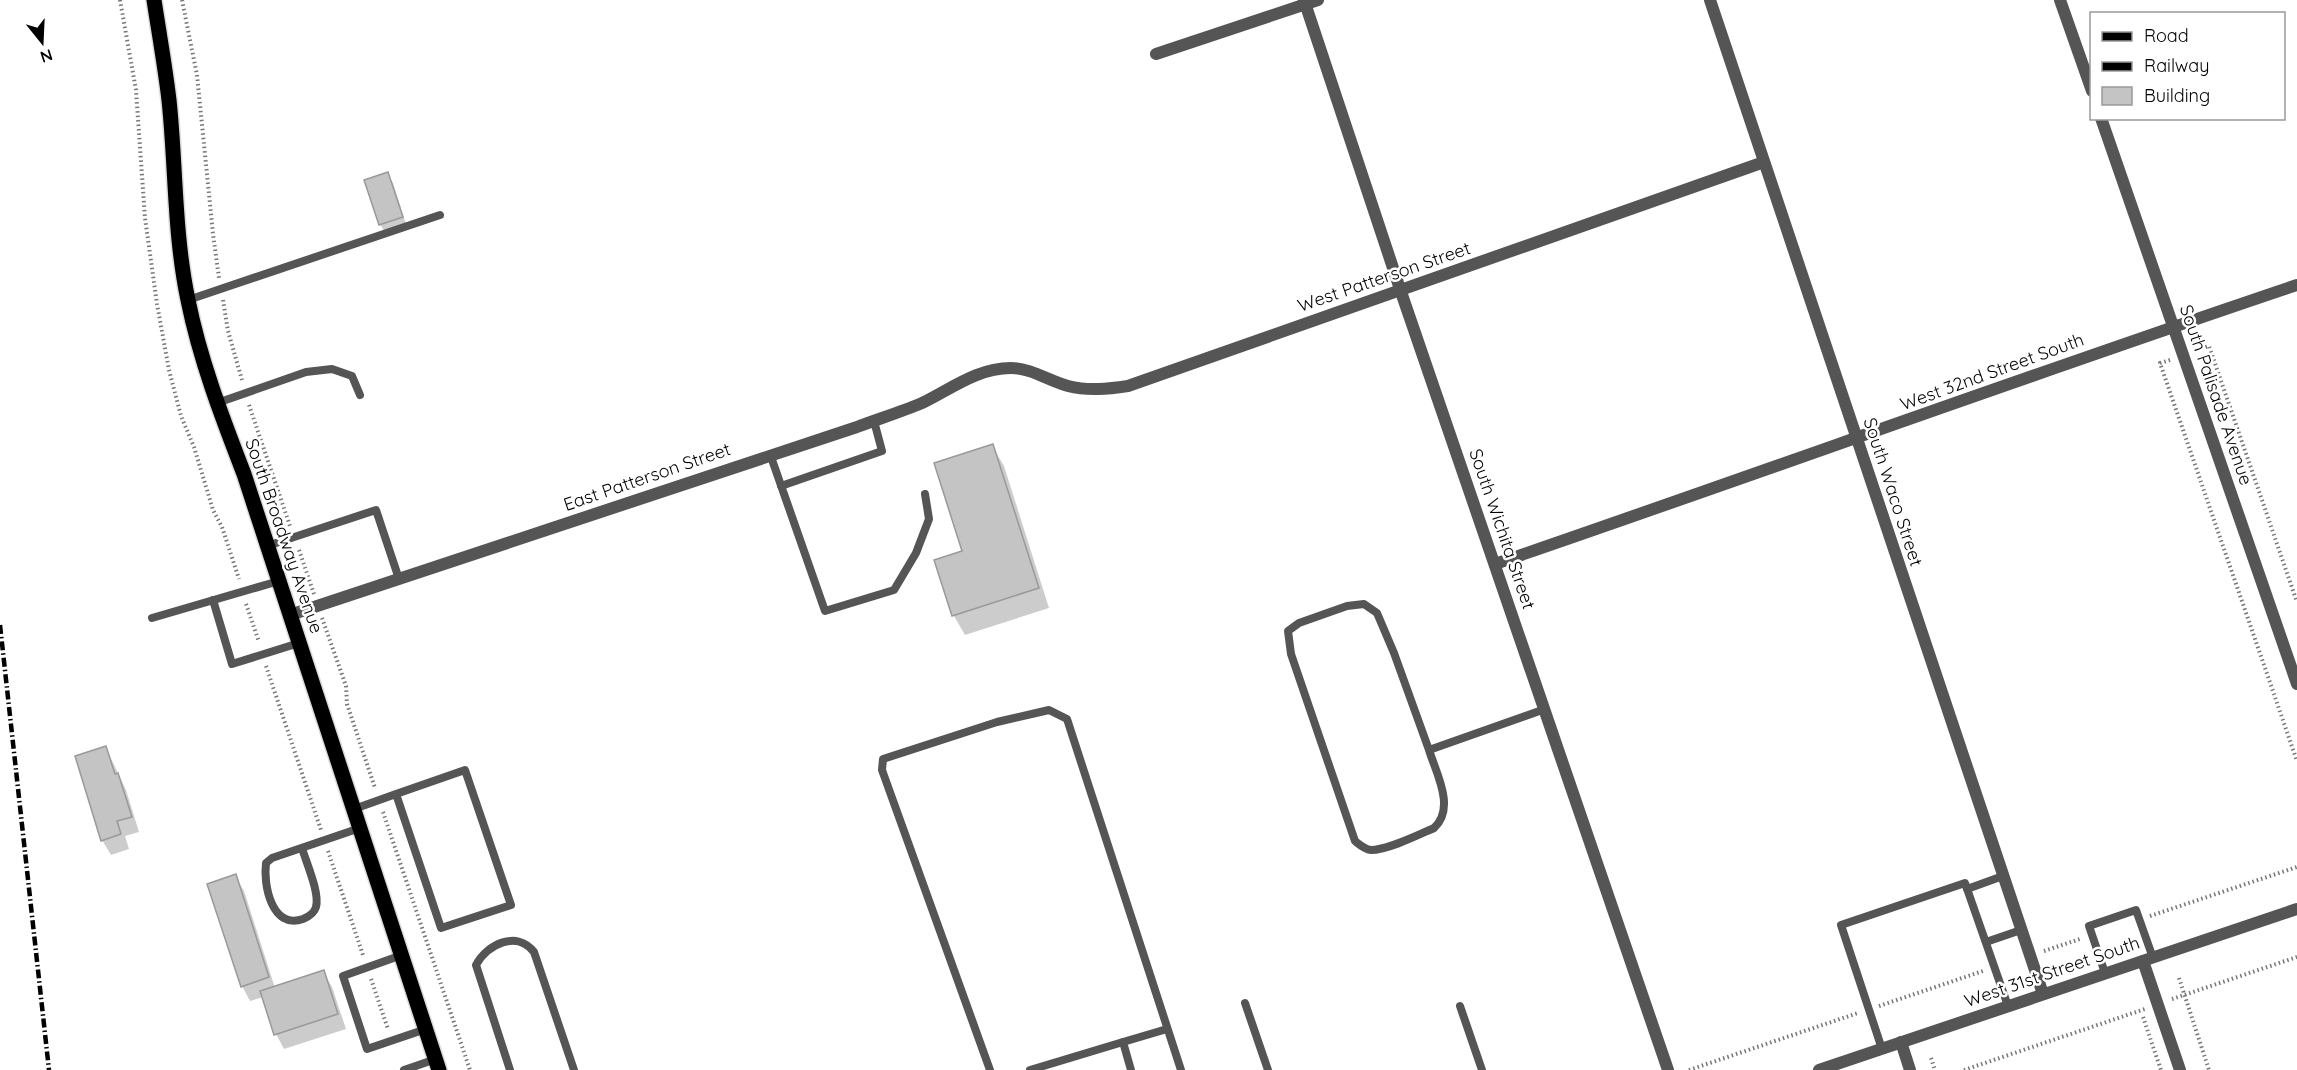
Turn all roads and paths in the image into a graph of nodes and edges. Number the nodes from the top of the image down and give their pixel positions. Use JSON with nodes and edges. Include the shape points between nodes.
{"nodes":[{"id":1,"x":120,"y":0,"type":"edge"},
{"id":2,"x":153,"y":0,"type":"edge"},
{"id":3,"x":1318,"y":0,"type":"edge"},
{"id":4,"x":1710,"y":0,"type":"edge"},
{"id":5,"x":2060,"y":0,"type":"edge"},
{"id":6,"x":1305,"y":2,"type":"edge"},
{"id":7,"x":1156,"y":54,"type":"dead end"},
{"id":8,"x":2090,"y":88,"type":"edge"},
{"id":9,"x":2102,"y":120,"type":"edge"},
{"id":10,"x":1764,"y":162,"type":"junction"},
{"id":11,"x":440,"y":215,"type":"dead end"},
{"id":12,"x":2297,"y":285,"type":"edge"},
{"id":13,"x":1400,"y":289,"type":"junction"},
{"id":14,"x":188,"y":300,"type":"junction"},
{"id":15,"x":2173,"y":327,"type":"junction"},
{"id":16,"x":1012,"y":368,"type":"joint"},
{"id":17,"x":360,"y":396,"type":"dead end"},
{"id":18,"x":217,"y":403,"type":"junction"},
{"id":19,"x":874,"y":421,"type":"junction"},
{"id":20,"x":1857,"y":439,"type":"junction"},
{"id":21,"x":770,"y":454,"type":"junction"},
{"id":22,"x":782,"y":486,"type":"junction"},
{"id":23,"x":925,"y":494,"type":"dead end"},
{"id":24,"x":267,"y":546,"type":"junction"},
{"id":25,"x":1496,"y":564,"type":"junction"},
{"id":26,"x":399,"y":579,"type":"junction"},
{"id":27,"x":279,"y":581,"type":"junction"},
{"id":28,"x":242,"y":592,"type":"junction"},
{"id":29,"x":213,"y":600,"type":"junction"},
{"id":30,"x":290,"y":615,"type":"junction"},
{"id":31,"x":152,"y":618,"type":"dead end"},
{"id":32,"x":299,"y":644,"type":"junction"},
{"id":33,"x":263,"y":655,"type":"junction"},
{"id":34,"x":2297,"y":684,"type":"edge"},
{"id":35,"x":1545,"y":709,"type":"junction"},
{"id":36,"x":1429,"y":750,"type":"junction"},
{"id":37,"x":396,"y":794,"type":"junction"},
{"id":38,"x":354,"y":809,"type":"junction"},
{"id":39,"x":360,"y":828,"type":"junction"},
{"id":40,"x":324,"y":840,"type":"junction"},
{"id":41,"x":302,"y":848,"type":"junction"},
{"id":42,"x":2003,"y":876,"type":"junction"},
{"id":43,"x":1967,"y":889,"type":"junction"},
{"id":44,"x":2297,"y":909,"type":"edge"},
{"id":45,"x":2021,"y":930,"type":"junction"},
{"id":46,"x":1986,"y":942,"type":"junction"},
{"id":47,"x":402,"y":956,"type":"junction"},
{"id":48,"x":2297,"y":957,"type":"edge"},
{"id":49,"x":2148,"y":959,"type":"junction"},
{"id":50,"x":367,"y":967,"type":"junction"},
{"id":51,"x":2105,"y":974,"type":"junction"},
{"id":52,"x":2179,"y":978,"type":"dead end"},
{"id":53,"x":2043,"y":994,"type":"junction"},
{"id":54,"x":2185,"y":995,"type":"junction"},
{"id":55,"x":2138,"y":1001,"type":"dead end"},
{"id":56,"x":1245,"y":1002,"type":"dead end"},
{"id":57,"x":2158,"y":1004,"type":"junction"},
{"id":58,"x":1460,"y":1006,"type":"dead end"},
{"id":59,"x":2008,"y":1006,"type":"junction"},
{"id":60,"x":2141,"y":1010,"type":"junction"},
{"id":61,"x":426,"y":1029,"type":"junction"},
{"id":62,"x":1167,"y":1029,"type":"junction"},
{"id":63,"x":391,"y":1041,"type":"junction"},
{"id":64,"x":1123,"y":1042,"type":"junction"},
{"id":65,"x":1901,"y":1042,"type":"junction"},
{"id":66,"x":1882,"y":1049,"type":"junction"},
{"id":67,"x":1931,"y":1059,"type":"dead end"},
{"id":68,"x":438,"y":1064,"type":"edge"},
{"id":69,"x":404,"y":1070,"type":"edge"},
{"id":70,"x":510,"y":1070,"type":"edge"},
{"id":71,"x":574,"y":1070,"type":"edge"},
{"id":72,"x":990,"y":1070,"type":"edge"},
{"id":73,"x":1030,"y":1070,"type":"edge"},
{"id":74,"x":1131,"y":1070,"type":"edge"},
{"id":75,"x":1181,"y":1070,"type":"edge"},
{"id":76,"x":1268,"y":1070,"type":"edge"},
{"id":77,"x":1482,"y":1070,"type":"edge"},
{"id":78,"x":1668,"y":1070,"type":"edge"},
{"id":79,"x":1819,"y":1070,"type":"edge"},
{"id":80,"x":1910,"y":1070,"type":"edge"},
{"id":81,"x":1935,"y":1070,"type":"edge"},
{"id":82,"x":1964,"y":1070,"type":"edge"},
{"id":83,"x":2161,"y":1070,"type":"edge"},
{"id":84,"x":2180,"y":1070,"type":"edge"},
{"id":85,"x":2209,"y":1070,"type":"edge"}],
"edges":[{"from":1,"to":28,"type":"path","via":[[136,90],[145,218],[169,370]]},
{"from":2,"to":14,"type":"main road","name":"South Broadway Avenue","via":[[169,100],[181,261]]},
{"from":3,"to":6,"type":"street"},
{"from":4,"to":10,"type":"street","name":"South Waco Street"},
{"from":5,"to":8,"type":"street"},
{"from":6,"to":7,"type":"street"},
{"from":6,"to":13,"type":"street","name":"South Wichita Street"},
{"from":9,"to":15,"type":"street","name":"South Palisade Avenue"},
{"from":10,"to":13,"type":"street","name":"West Patterson Street"},
{"from":10,"to":20,"type":"street","name":"South Waco Street"},
{"from":11,"to":14,"type":"lane"},
{"from":12,"to":15,"type":"street","name":"West 32nd Street South"},
{"from":13,"to":16,"type":"street","name":"West Patterson Street","via":[[1128,386],[1081,389]]},
{"from":13,"to":25,"type":"street","name":"South Wichita Street"},
{"from":14,"to":18,"type":"main road","name":"South Broadway Avenue"},
{"from":15,"to":20,"type":"street","name":"West 32nd Street South"},
{"from":15,"to":34,"type":"street","name":"South Palisade Avenue"},
{"from":16,"to":19,"type":"street","name":"East Patterson Street","via":[[969,377]]},
{"from":17,"to":18,"type":"lane","via":[[352,376],[332,369],[306,372]]},
{"from":18,"to":24,"type":"main road","name":"South Broadway Avenue"},
{"from":19,"to":21,"type":"street","name":"East Patterson Street"},
{"from":19,"to":22,"type":"lane","via":[[882,451]]},
{"from":20,"to":25,"type":"street","name":"West 32nd Street South"},
{"from":20,"to":42,"type":"street","name":"South Waco Street"},
{"from":21,"to":22,"type":"lane"},
{"from":21,"to":26,"type":"street","name":"East Patterson Street"},
{"from":22,"to":23,"type":"lane","via":[[825,611],[894,590],[929,519]]},
{"from":24,"to":26,"type":"lane","via":[[376,510]]},
{"from":24,"to":27,"type":"main road","name":"South Broadway Avenue"},
{"from":25,"to":35,"type":"street","name":"South Wichita Street"},
{"from":26,"to":30,"type":"street","name":"East Patterson Street"},
{"from":27,"to":28,"type":"lane"},
{"from":27,"to":30,"type":"main road","name":"South Broadway Avenue"},
{"from":28,"to":29,"type":"lane"},
{"from":28,"to":33,"type":"path"},
{"from":29,"to":31,"type":"lane"},
{"from":29,"to":33,"type":"lane","via":[[232,664]]},
{"from":30,"to":32,"type":"main road","name":"South Broadway Avenue"},
{"from":32,"to":33,"type":"lane"},
{"from":32,"to":38,"type":"main road","name":"South Broadway Avenue"},
{"from":33,"to":40,"type":"path"},
{"from":35,"to":36,"type":"lane"},
{"from":35,"to":78,"type":"street","name":"South Wichita Street"},
{"from":36,"to":36,"type":"lane","via":[[1443,795],[1444,815],[1440,823],[1380,848],[1361,847],[1355,841],[1295,665],[1288,631],[1347,606],[1364,604],[1377,613]]},
{"from":37,"to":37,"type":"lane","via":[[441,928],[511,905],[465,770]]},
{"from":37,"to":38,"type":"lane"},
{"from":38,"to":39,"type":"main road","name":"South Broadway Avenue"},
{"from":39,"to":40,"type":"lane"},
{"from":39,"to":47,"type":"main road","name":"South Broadway Avenue"},
{"from":40,"to":41,"type":"lane"},
{"from":40,"to":50,"type":"path"},
{"from":41,"to":41,"type":"lane","via":[[272,858],[266,864],[266,887],[274,910],[285,920],[298,921],[316,909]]},
{"from":42,"to":43,"type":"lane"},
{"from":42,"to":45,"type":"street","name":"South Waco Street"},
{"from":43,"to":46,"type":"lane"},
{"from":43,"to":66,"type":"lane","via":[[1965,883],[1841,925]]},
{"from":44,"to":49,"type":"street","name":"West 31st Street South"},
{"from":45,"to":46,"type":"lane"},
{"from":45,"to":53,"type":"street","name":"South Waco Street"},
{"from":46,"to":59,"type":"lane"},
{"from":47,"to":50,"type":"lane"},
{"from":47,"to":61,"type":"main road","name":"South Broadway Avenue"},
{"from":48,"to":54,"type":"path"},
{"from":49,"to":51,"type":"street","name":"West 31st Street South"},
{"from":49,"to":51,"type":"lane","via":[[2136,910],[2089,926]]},
{"from":49,"to":57,"type":"street"},
{"from":50,"to":63,"type":"path"},
{"from":50,"to":63,"type":"lane","via":[[343,976],[367,1049]]},
{"from":51,"to":53,"type":"street","name":"West 31st Street South"},
{"from":52,"to":54,"type":"path"},
{"from":53,"to":59,"type":"street","name":"West 31st Street South"},
{"from":54,"to":57,"type":"path"},
{"from":54,"to":85,"type":"path"},
{"from":55,"to":60,"type":"path"},
{"from":56,"to":76,"type":"lane"},
{"from":57,"to":60,"type":"path"},
{"from":57,"to":84,"type":"street"},
{"from":58,"to":77,"type":"lane"},
{"from":59,"to":65,"type":"street","name":"West 31st Street South"},
{"from":60,"to":82,"type":"path"},
{"from":60,"to":83,"type":"path"},
{"from":61,"to":63,"type":"lane"},
{"from":61,"to":68,"type":"main road","name":"South Broadway Avenue"},
{"from":62,"to":64,"type":"lane"},
{"from":62,"to":72,"type":"lane","via":[[1067,719],[1048,710],[997,722],[884,759],[882,770]]},
{"from":62,"to":75,"type":"lane"},
{"from":64,"to":73,"type":"lane"},
{"from":64,"to":74,"type":"lane"},
{"from":65,"to":66,"type":"street","name":"West 31st Street South"},
{"from":65,"to":80,"type":"street"},
{"from":66,"to":79,"type":"street","name":"West 31st Street South"},
{"from":67,"to":81,"type":"path"},
{"from":68,"to":69,"type":"lane"},
{"from":70,"to":71,"type":"lane","via":[[476,965],[491,947],[516,940],[528,943],[534,952]]}]}
